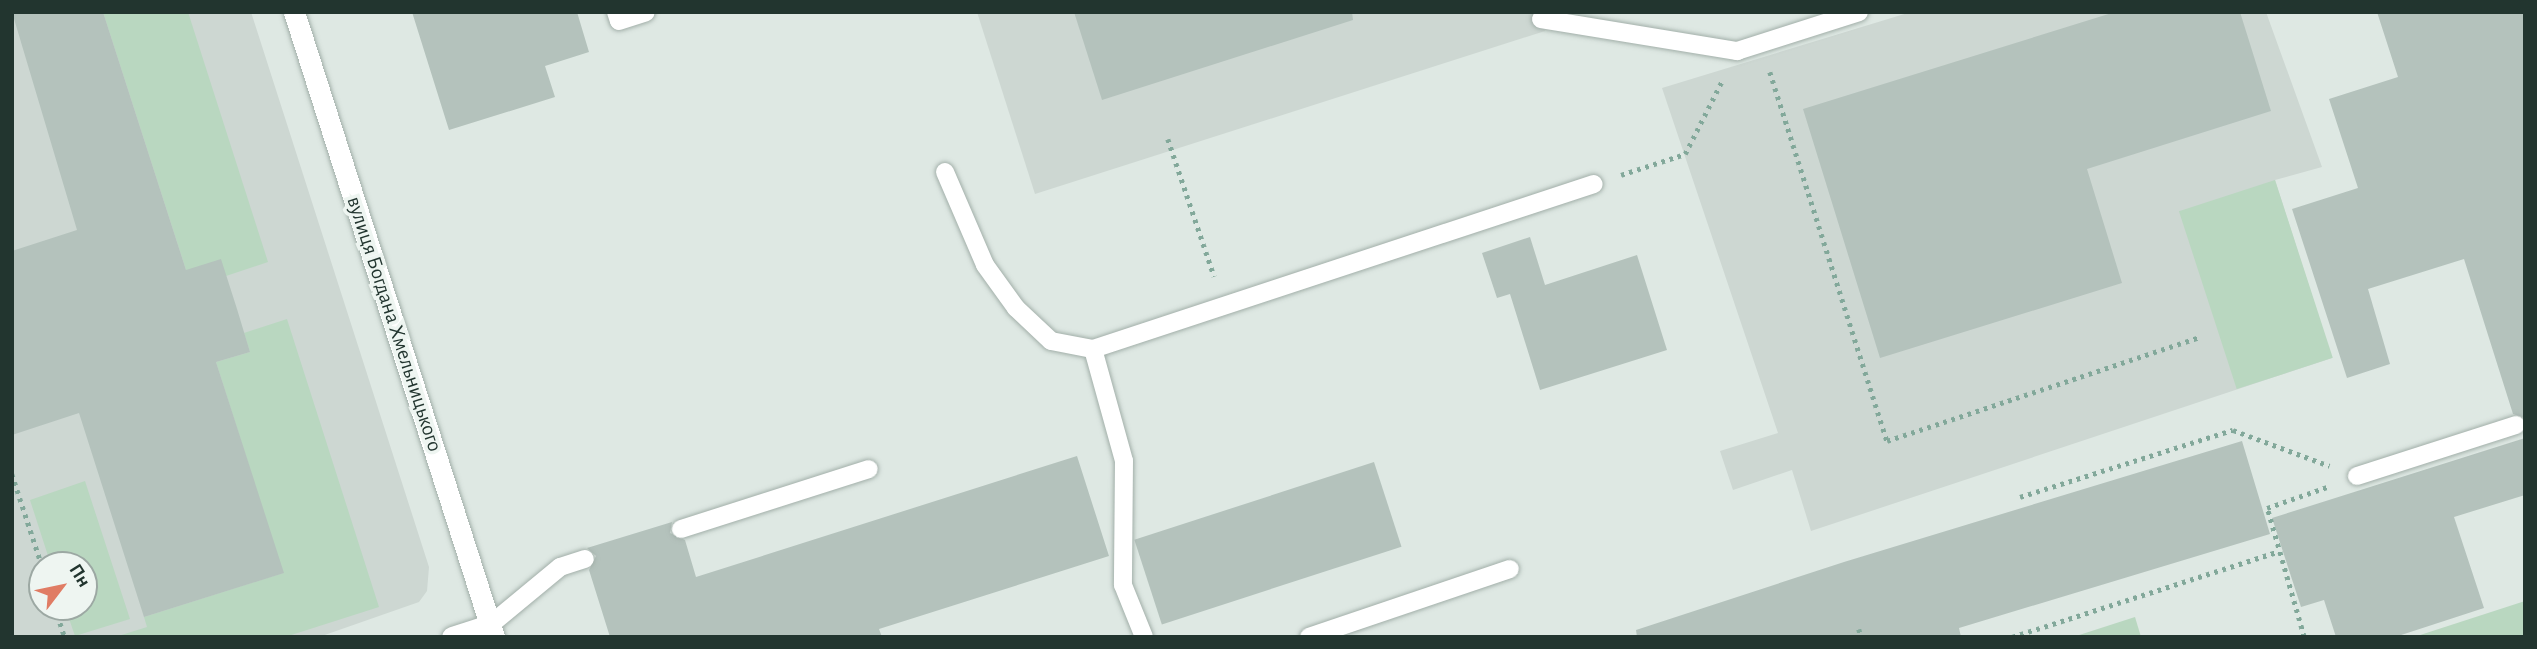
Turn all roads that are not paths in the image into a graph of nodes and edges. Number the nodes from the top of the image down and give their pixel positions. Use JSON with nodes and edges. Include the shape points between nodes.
{"nodes":[{"id":1,"x":294,"y":12,"type":"edge"},
{"id":2,"x":616,"y":12,"type":"edge"},
{"id":3,"x":646,"y":12,"type":"edge"},
{"id":4,"x":1859,"y":12,"type":"edge"},
{"id":5,"x":1541,"y":19,"type":"dead end"},
{"id":6,"x":945,"y":172,"type":"dead end"},
{"id":7,"x":1594,"y":184,"type":"road end"},
{"id":8,"x":1093,"y":349,"type":"junction"},
{"id":9,"x":2516,"y":425,"type":"dead end"},
{"id":10,"x":869,"y":469,"type":"dead end"},
{"id":11,"x":2357,"y":476,"type":"road end"},
{"id":12,"x":681,"y":529,"type":"dead end"},
{"id":13,"x":585,"y":559,"type":"dead end"},
{"id":14,"x":1510,"y":569,"type":"dead end"},
{"id":15,"x":492,"y":631,"type":"edge"},
{"id":16,"x":452,"y":637,"type":"edge"},
{"id":17,"x":1144,"y":637,"type":"edge"},
{"id":18,"x":1309,"y":637,"type":"edge"}],
"edges":[{"from":1,"to":15,"type":"street","name":"вулиця Богдана Хмельницького"},
{"from":2,"to":3,"type":"lane","via":[[619,22]]},
{"from":4,"to":5,"type":"lane","via":[[1737,51]]},
{"from":6,"to":8,"type":"lane","via":[[985,265],[1016,308],[1051,341]]},
{"from":7,"to":8,"type":"lane"},
{"from":8,"to":17,"type":"lane","via":[[1124,461],[1123,585]]},
{"from":9,"to":11,"type":"lane"},
{"from":10,"to":12,"type":"lane"},
{"from":13,"to":15,"type":"lane","via":[[560,567]]},
{"from":14,"to":18,"type":"lane"},
{"from":15,"to":16,"type":"street"}]}
